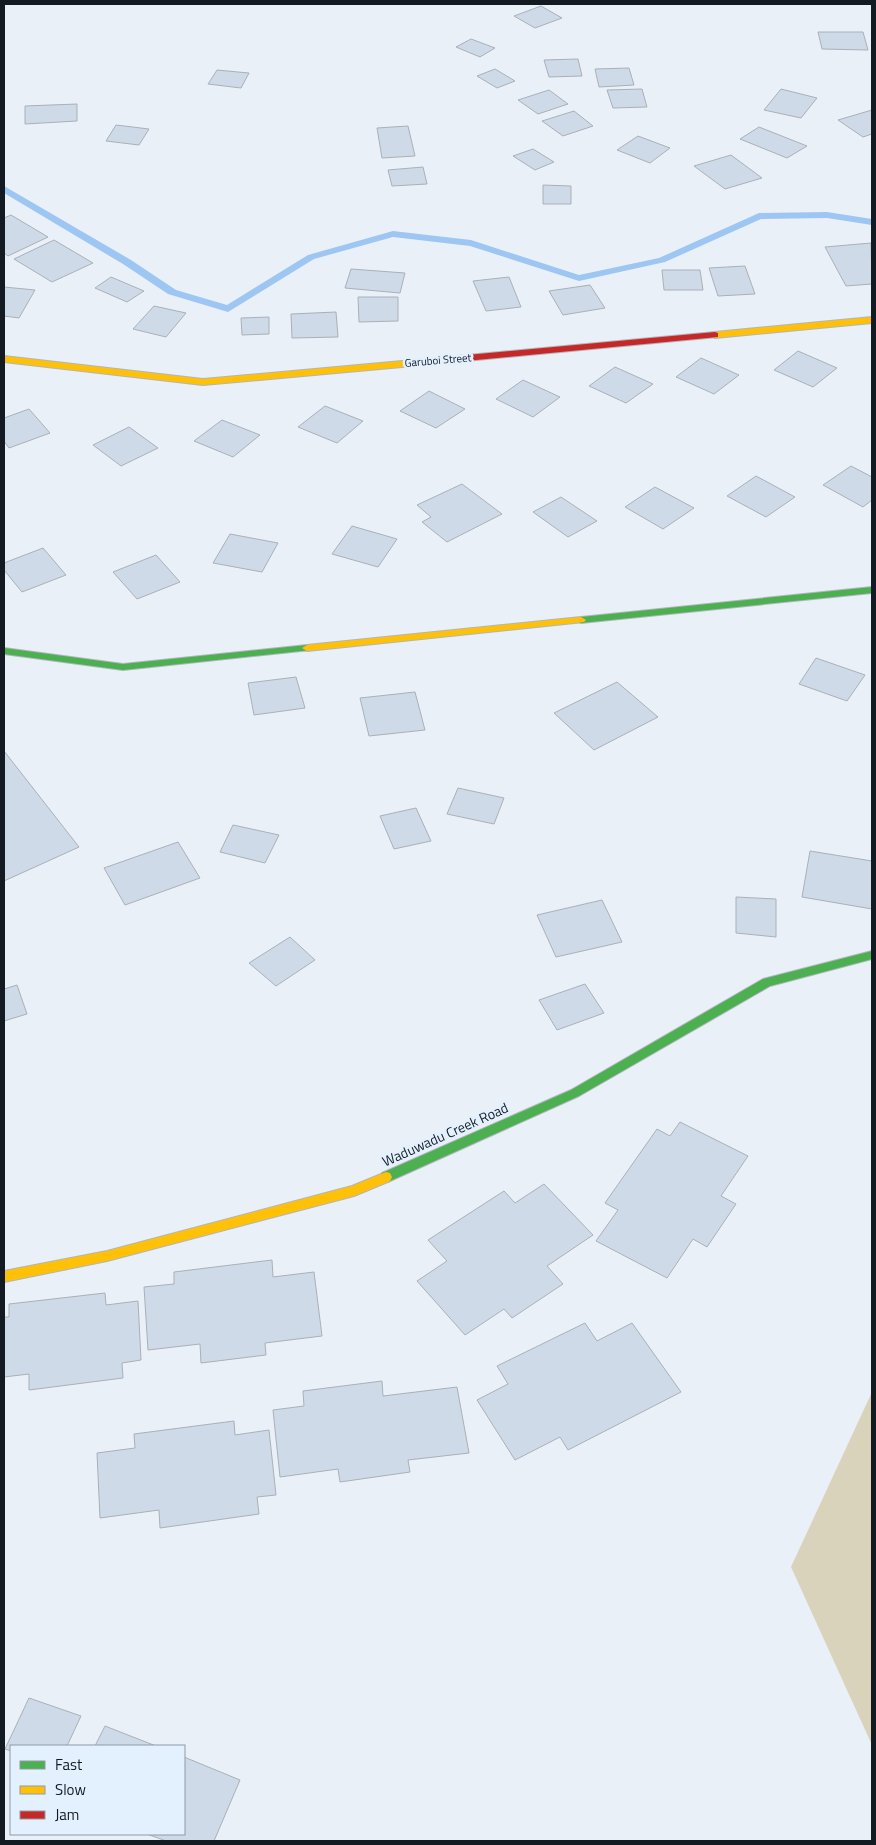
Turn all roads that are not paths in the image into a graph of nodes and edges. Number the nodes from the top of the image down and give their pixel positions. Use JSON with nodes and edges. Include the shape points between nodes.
{"nodes":[{"id":1,"x":872,"y":320,"type":"edge"},
{"id":2,"x":4,"y":359,"type":"edge"},
{"id":3,"x":872,"y":590,"type":"edge"},
{"id":4,"x":4,"y":651,"type":"edge"},
{"id":5,"x":872,"y":955,"type":"edge"},
{"id":6,"x":4,"y":1277,"type":"edge"}],
"edges":[{"from":1,"to":2,"type":"street","name":"Garuboi Street","via":[[203,382]]},
{"from":3,"to":4,"type":"street","via":[[123,667]]},
{"from":5,"to":6,"type":"street","name":"Waduwadu Creek Road","via":[[766,982],[575,1093],[354,1191],[107,1256]]}]}
